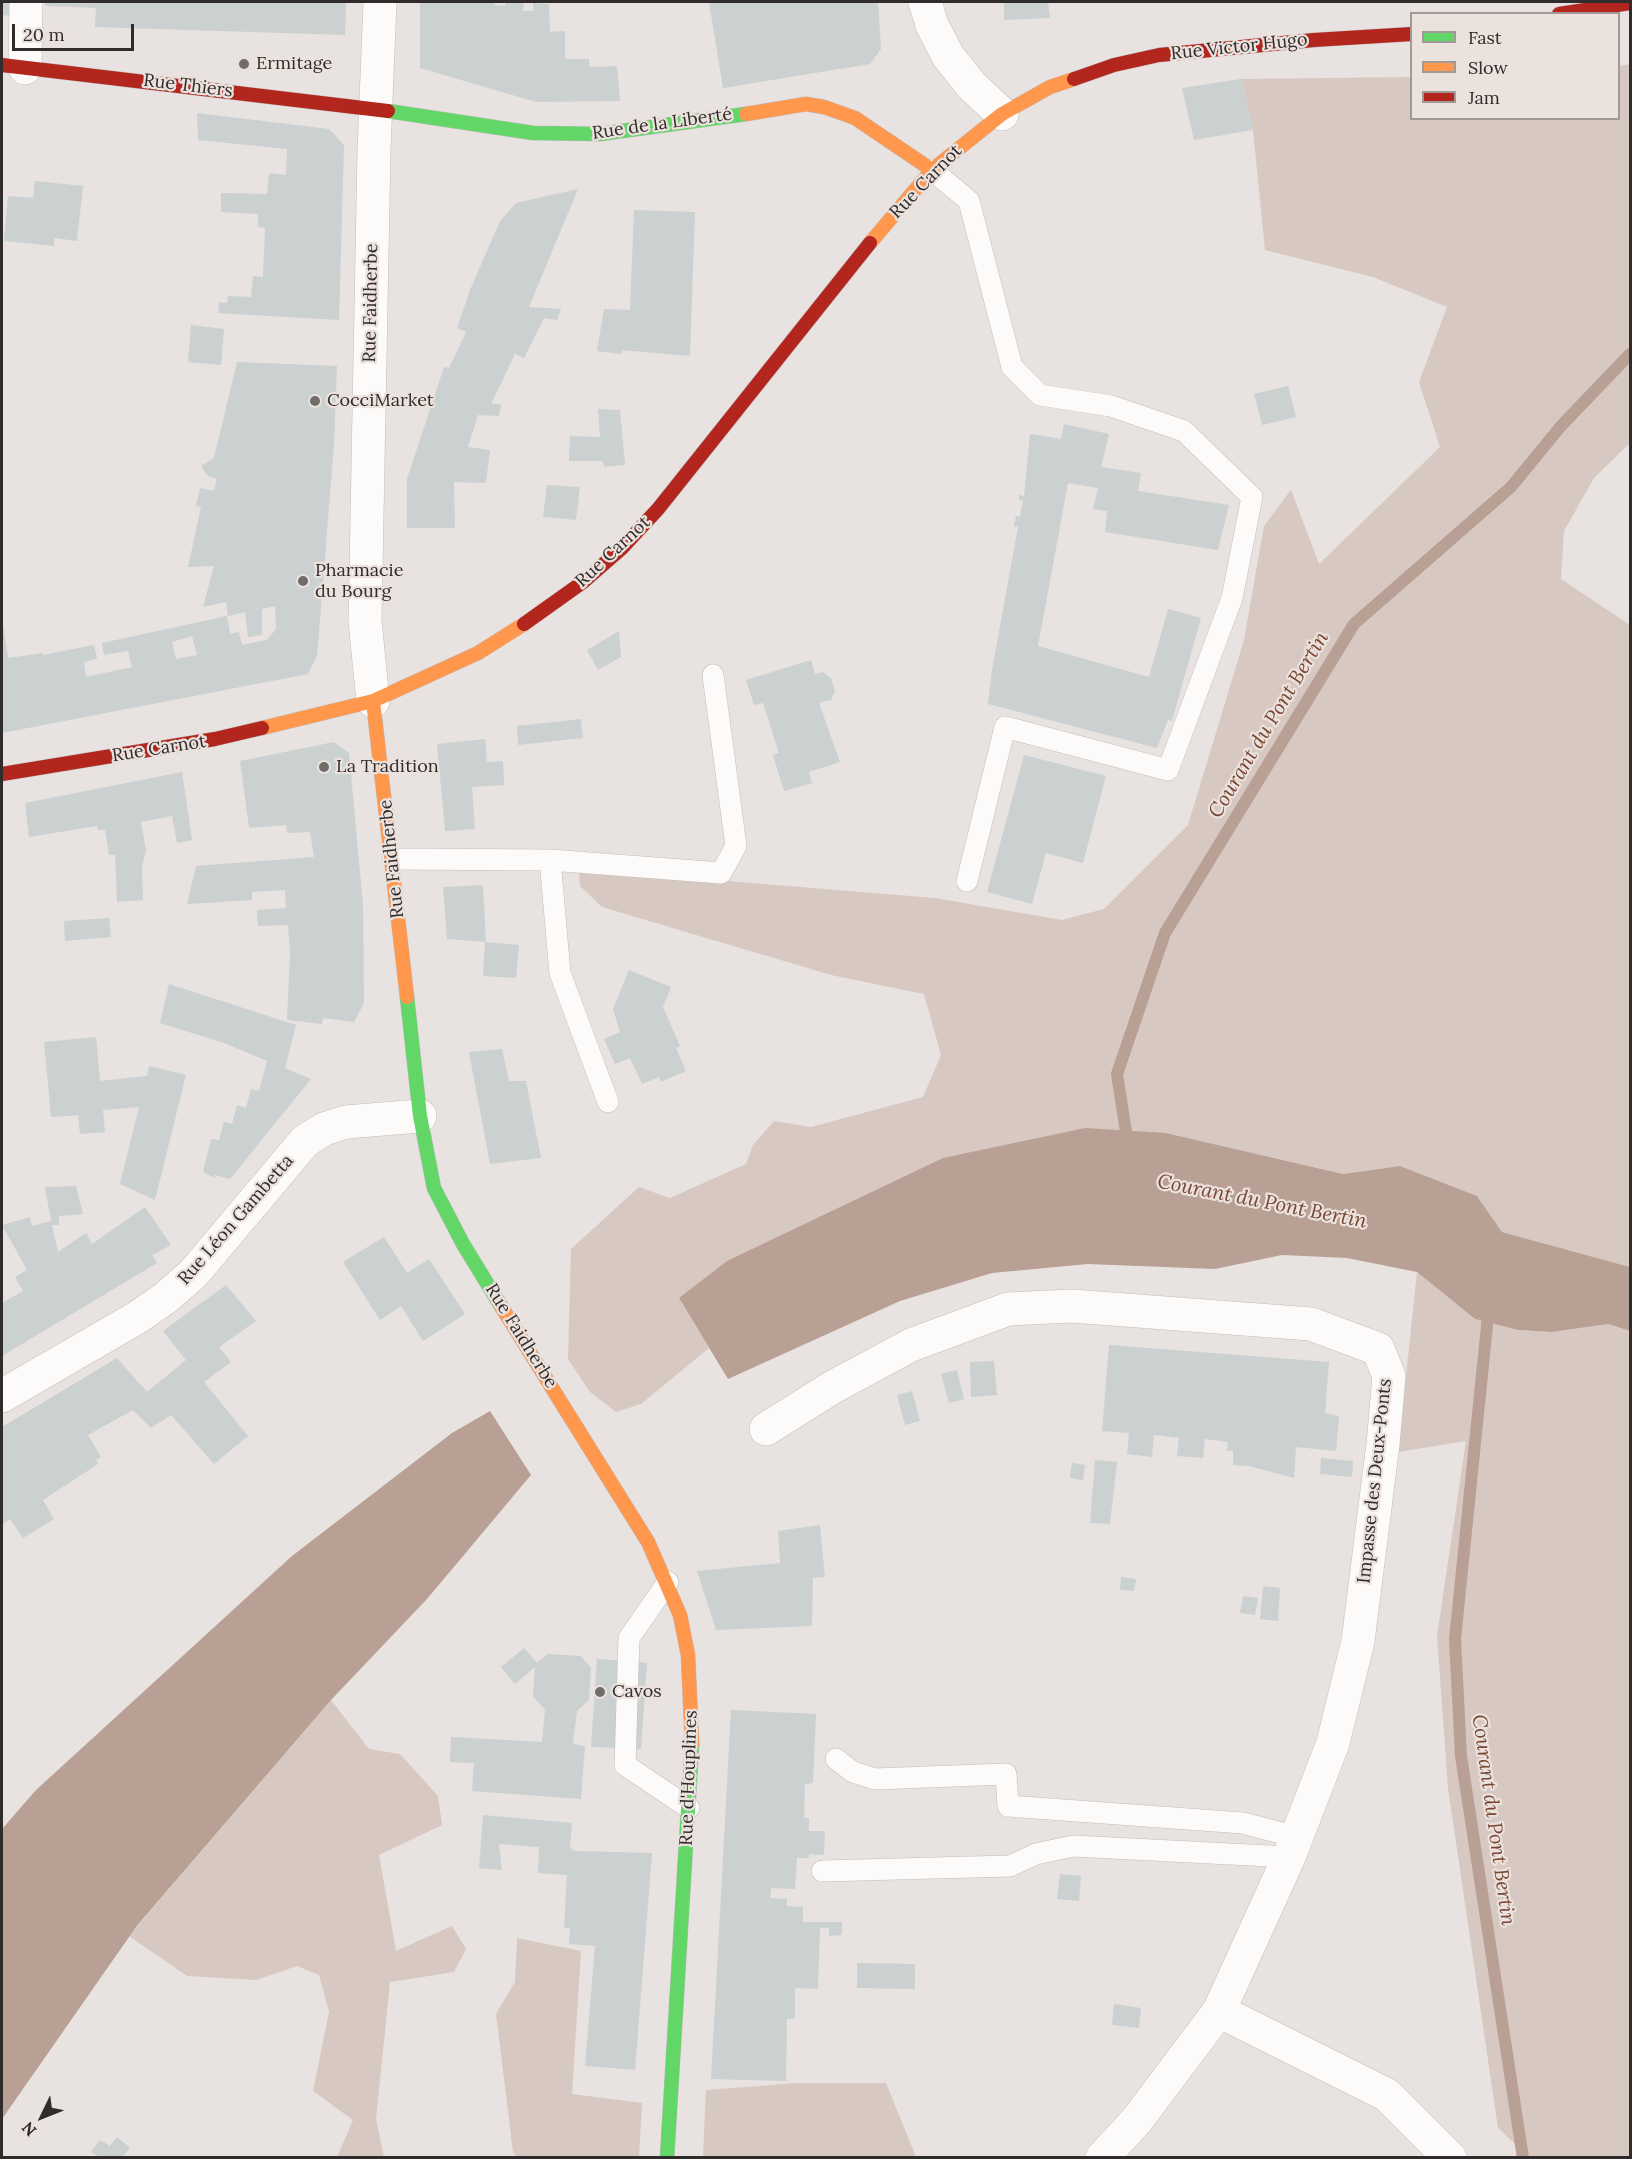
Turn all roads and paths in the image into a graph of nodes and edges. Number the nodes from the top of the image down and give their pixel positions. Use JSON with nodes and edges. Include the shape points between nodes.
{"nodes":[{"id":1,"x":26,"y":2,"type":"edge"},
{"id":2,"x":380,"y":2,"type":"edge"},
{"id":3,"x":925,"y":2,"type":"edge"},
{"id":4,"x":1630,"y":3,"type":"edge"},
{"id":5,"x":1572,"y":12,"type":"edge"},
{"id":6,"x":1410,"y":34,"type":"edge"},
{"id":7,"x":13,"y":67,"type":"edge"},
{"id":8,"x":1069,"y":79,"type":"joint"},
{"id":9,"x":375,"y":109,"type":"junction"},
{"id":10,"x":1002,"y":114,"type":"junction"},
{"id":11,"x":932,"y":170,"type":"junction"},
{"id":12,"x":713,"y":675,"type":"dead end"},
{"id":13,"x":373,"y":701,"type":"junction"},
{"id":14,"x":2,"y":774,"type":"edge"},
{"id":15,"x":393,"y":859,"type":"junction"},
{"id":16,"x":550,"y":860,"type":"junction"},
{"id":17,"x":967,"y":881,"type":"dead end"},
{"id":18,"x":608,"y":1102,"type":"dead end"},
{"id":19,"x":420,"y":1116,"type":"junction"},
{"id":20,"x":2,"y":1396,"type":"edge"},
{"id":21,"x":577,"y":1425,"type":"joint"},
{"id":22,"x":766,"y":1429,"type":"dead end"},
{"id":23,"x":668,"y":1582,"type":"junction"},
{"id":24,"x":836,"y":1759,"type":"dead end"},
{"id":25,"x":690,"y":1808,"type":"junction"},
{"id":26,"x":1293,"y":1847,"type":"junction"},
{"id":27,"x":822,"y":1871,"type":"dead end"},
{"id":28,"x":1220,"y":2011,"type":"junction"},
{"id":29,"x":667,"y":2157,"type":"edge"},
{"id":30,"x":1102,"y":2157,"type":"edge"},
{"id":31,"x":1450,"y":2157,"type":"edge"}],
"edges":[{"from":1,"to":7,"type":"street"},
{"from":2,"to":9,"type":"street","name":"Rue Faidherbe"},
{"from":3,"to":10,"type":"street","via":[[948,56]]},
{"from":4,"to":5,"type":"main road"},
{"from":6,"to":8,"type":"main road","name":"Rue Victor Hugo","via":[[1181,52],[1136,59]]},
{"from":7,"to":9,"type":"main road","name":"Rue Thiers"},
{"from":8,"to":10,"type":"main road","name":"Rue Carnot"},
{"from":9,"to":11,"type":"main road","name":"Rue de la Liberté","via":[[510,132],[577,134],[644,130],[806,104],[855,118]]},
{"from":9,"to":13,"type":"street","name":"Rue Faidherbe","via":[[365,621]]},
{"from":10,"to":11,"type":"main road","name":"Rue Carnot"},
{"from":11,"to":13,"type":"main road","name":"Rue Carnot","via":[[900,205],[676,489],[622,548],[562,598],[501,640]]},
{"from":11,"to":17,"type":"lane","via":[[969,201],[1012,367],[1040,395],[1111,406],[1184,431],[1252,497],[1232,598],[1168,770],[1005,727]]},
{"from":12,"to":16,"type":"lane","via":[[736,846],[721,873]]},
{"from":13,"to":14,"type":"main road","name":"Rue Carnot","via":[[215,740]]},
{"from":13,"to":15,"type":"main road","name":"Rue Faidherbe"},
{"from":15,"to":16,"type":"lane"},
{"from":15,"to":19,"type":"main road","name":"Rue Faidherbe"},
{"from":16,"to":18,"type":"lane","via":[[560,973]]},
{"from":19,"to":20,"type":"street","name":"Rue Léon Gambetta","via":[[346,1122],[324,1129],[306,1141],[193,1274],[164,1299]]},
{"from":19,"to":21,"type":"main road","name":"Rue Faidherbe","via":[[427,1163],[446,1216]]},
{"from":21,"to":23,"type":"main road","name":"Rue d'Houplines"},
{"from":22,"to":26,"type":"street","name":"Impasse des Deux-Ponts","via":[[911,1345],[1008,1309],[1072,1306],[1311,1324],[1378,1349],[1389,1376],[1358,1641],[1333,1743]]},
{"from":23,"to":25,"type":"main road","name":"Rue d'Houplines","via":[[688,1655],[693,1719]]},
{"from":23,"to":25,"type":"lane","via":[[629,1638],[625,1766]]},
{"from":24,"to":26,"type":"lane","via":[[854,1772],[875,1779],[1006,1774],[1008,1806],[1243,1823]]},
{"from":25,"to":29,"type":"main road","name":"Rue d'Houplines"},
{"from":26,"to":27,"type":"lane","via":[[1073,1846],[1036,1854],[1010,1866]]},
{"from":26,"to":28,"type":"street","name":"Impasse des Deux-Ponts"},
{"from":28,"to":30,"type":"street","name":"Impasse des Deux-Ponts","via":[[1137,2120]]},
{"from":28,"to":31,"type":"street","via":[[1387,2095]]}]}
